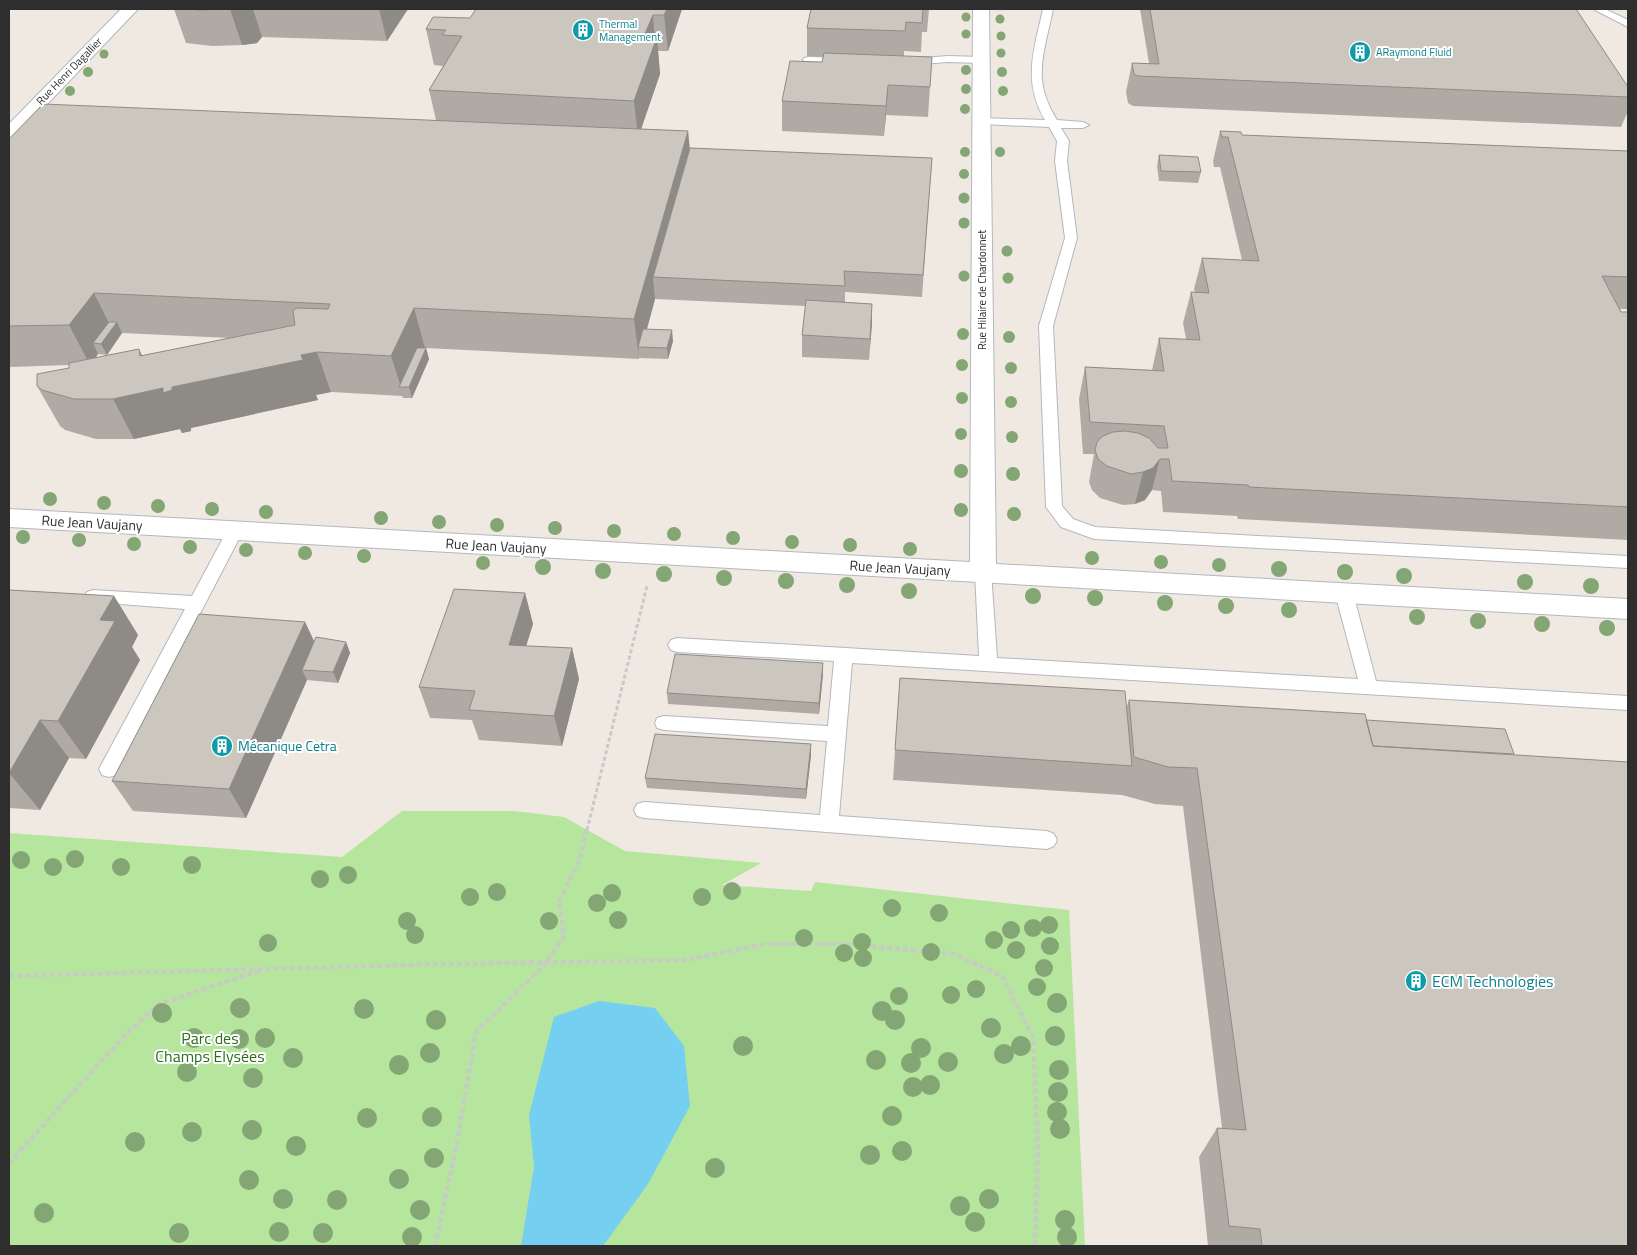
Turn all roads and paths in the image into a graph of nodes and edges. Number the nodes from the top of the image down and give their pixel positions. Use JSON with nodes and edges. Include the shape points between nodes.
{"nodes":[{"id":1,"x":130,"y":9,"type":"edge"},
{"id":2,"x":981,"y":9,"type":"edge"},
{"id":3,"x":1048,"y":9,"type":"edge"},
{"id":4,"x":1598,"y":9,"type":"edge"},
{"id":5,"x":1628,"y":24,"type":"edge"},
{"id":6,"x":808,"y":60,"type":"edge"},
{"id":7,"x":981,"y":60,"type":"junction"},
{"id":8,"x":857,"y":61,"type":"edge"},
{"id":9,"x":896,"y":62,"type":"edge"},
{"id":10,"x":981,"y":121,"type":"junction"},
{"id":11,"x":1052,"y":124,"type":"junction"},
{"id":12,"x":1083,"y":125,"type":"dead end"},
{"id":13,"x":9,"y":134,"type":"edge"},
{"id":14,"x":10,"y":521,"type":"edge"},
{"id":15,"x":235,"y":531,"type":"junction"},
{"id":16,"x":655,"y":554,"type":"junction"},
{"id":17,"x":1628,"y":562,"type":"edge"},
{"id":18,"x":983,"y":572,"type":"junction"},
{"id":19,"x":1344,"y":593,"type":"junction"},
{"id":20,"x":78,"y":595,"type":"edge"},
{"id":21,"x":197,"y":603,"type":"junction"},
{"id":22,"x":1628,"y":609,"type":"edge"},
{"id":23,"x":677,"y":645,"type":"dead end"},
{"id":24,"x":844,"y":655,"type":"junction"},
{"id":25,"x":988,"y":664,"type":"junction"},
{"id":26,"x":1369,"y":687,"type":"junction"},
{"id":27,"x":1628,"y":703,"type":"edge"},
{"id":28,"x":664,"y":723,"type":"dead end"},
{"id":29,"x":837,"y":734,"type":"junction"},
{"id":30,"x":109,"y":769,"type":"dead end"},
{"id":31,"x":644,"y":810,"type":"dead end"},
{"id":32,"x":829,"y":824,"type":"junction"},
{"id":33,"x":1047,"y":840,"type":"dead end"},
{"id":34,"x":546,"y":963,"type":"junction"},
{"id":35,"x":266,"y":968,"type":"junction"},
{"id":36,"x":9,"y":976,"type":"edge"},
{"id":37,"x":9,"y":1163,"type":"edge"},
{"id":38,"x":435,"y":1246,"type":"edge"},
{"id":39,"x":1035,"y":1246,"type":"edge"}],
"edges":[{"from":1,"to":13,"type":"street","name":"Rue Henri Dagallier"},
{"from":2,"to":7,"type":"street","name":"Rue Hilaire de Chardonnet"},
{"from":3,"to":11,"type":"lane","via":[[1036,80]]},
{"from":4,"to":5,"type":"lane"},
{"from":6,"to":8,"type":"lane"},
{"from":7,"to":9,"type":"lane"},
{"from":7,"to":10,"type":"street","name":"Rue Hilaire de Chardonnet"},
{"from":10,"to":11,"type":"lane"},
{"from":10,"to":18,"type":"street","name":"Rue Hilaire de Chardonnet"},
{"from":11,"to":12,"type":"lane"},
{"from":11,"to":17,"type":"lane","via":[[1063,141],[1061,160],[1070,238],[1046,326],[1054,507],[1067,524],[1094,533]]},
{"from":14,"to":15,"type":"street","name":"Rue Jean Vaujany"},
{"from":15,"to":16,"type":"street","name":"Rue Jean Vaujany"},
{"from":15,"to":21,"type":"lane"},
{"from":16,"to":18,"type":"street","name":"Rue Jean Vaujany"},
{"from":16,"to":34,"type":"path","via":[[579,861],[559,901],[564,936]]},
{"from":18,"to":19,"type":"street","name":"Rue Jean Vaujany"},
{"from":18,"to":25,"type":"lane"},
{"from":19,"to":22,"type":"street","name":"Rue Jean Vaujany"},
{"from":19,"to":26,"type":"lane"},
{"from":20,"to":21,"type":"lane"},
{"from":21,"to":30,"type":"lane"},
{"from":23,"to":24,"type":"lane"},
{"from":24,"to":25,"type":"lane"},
{"from":24,"to":29,"type":"lane"},
{"from":25,"to":26,"type":"lane"},
{"from":26,"to":27,"type":"lane"},
{"from":28,"to":29,"type":"lane"},
{"from":29,"to":32,"type":"lane"},
{"from":31,"to":32,"type":"lane"},
{"from":32,"to":33,"type":"lane"},
{"from":34,"to":35,"type":"path"},
{"from":34,"to":38,"type":"path","via":[[476,1032]]},
{"from":34,"to":39,"type":"path","via":[[686,960],[765,944],[847,944],[954,954],[1002,976],[1033,1037],[1038,1148]]},
{"from":35,"to":36,"type":"path"},
{"from":35,"to":37,"type":"path","via":[[159,1004],[126,1034]]}]}
